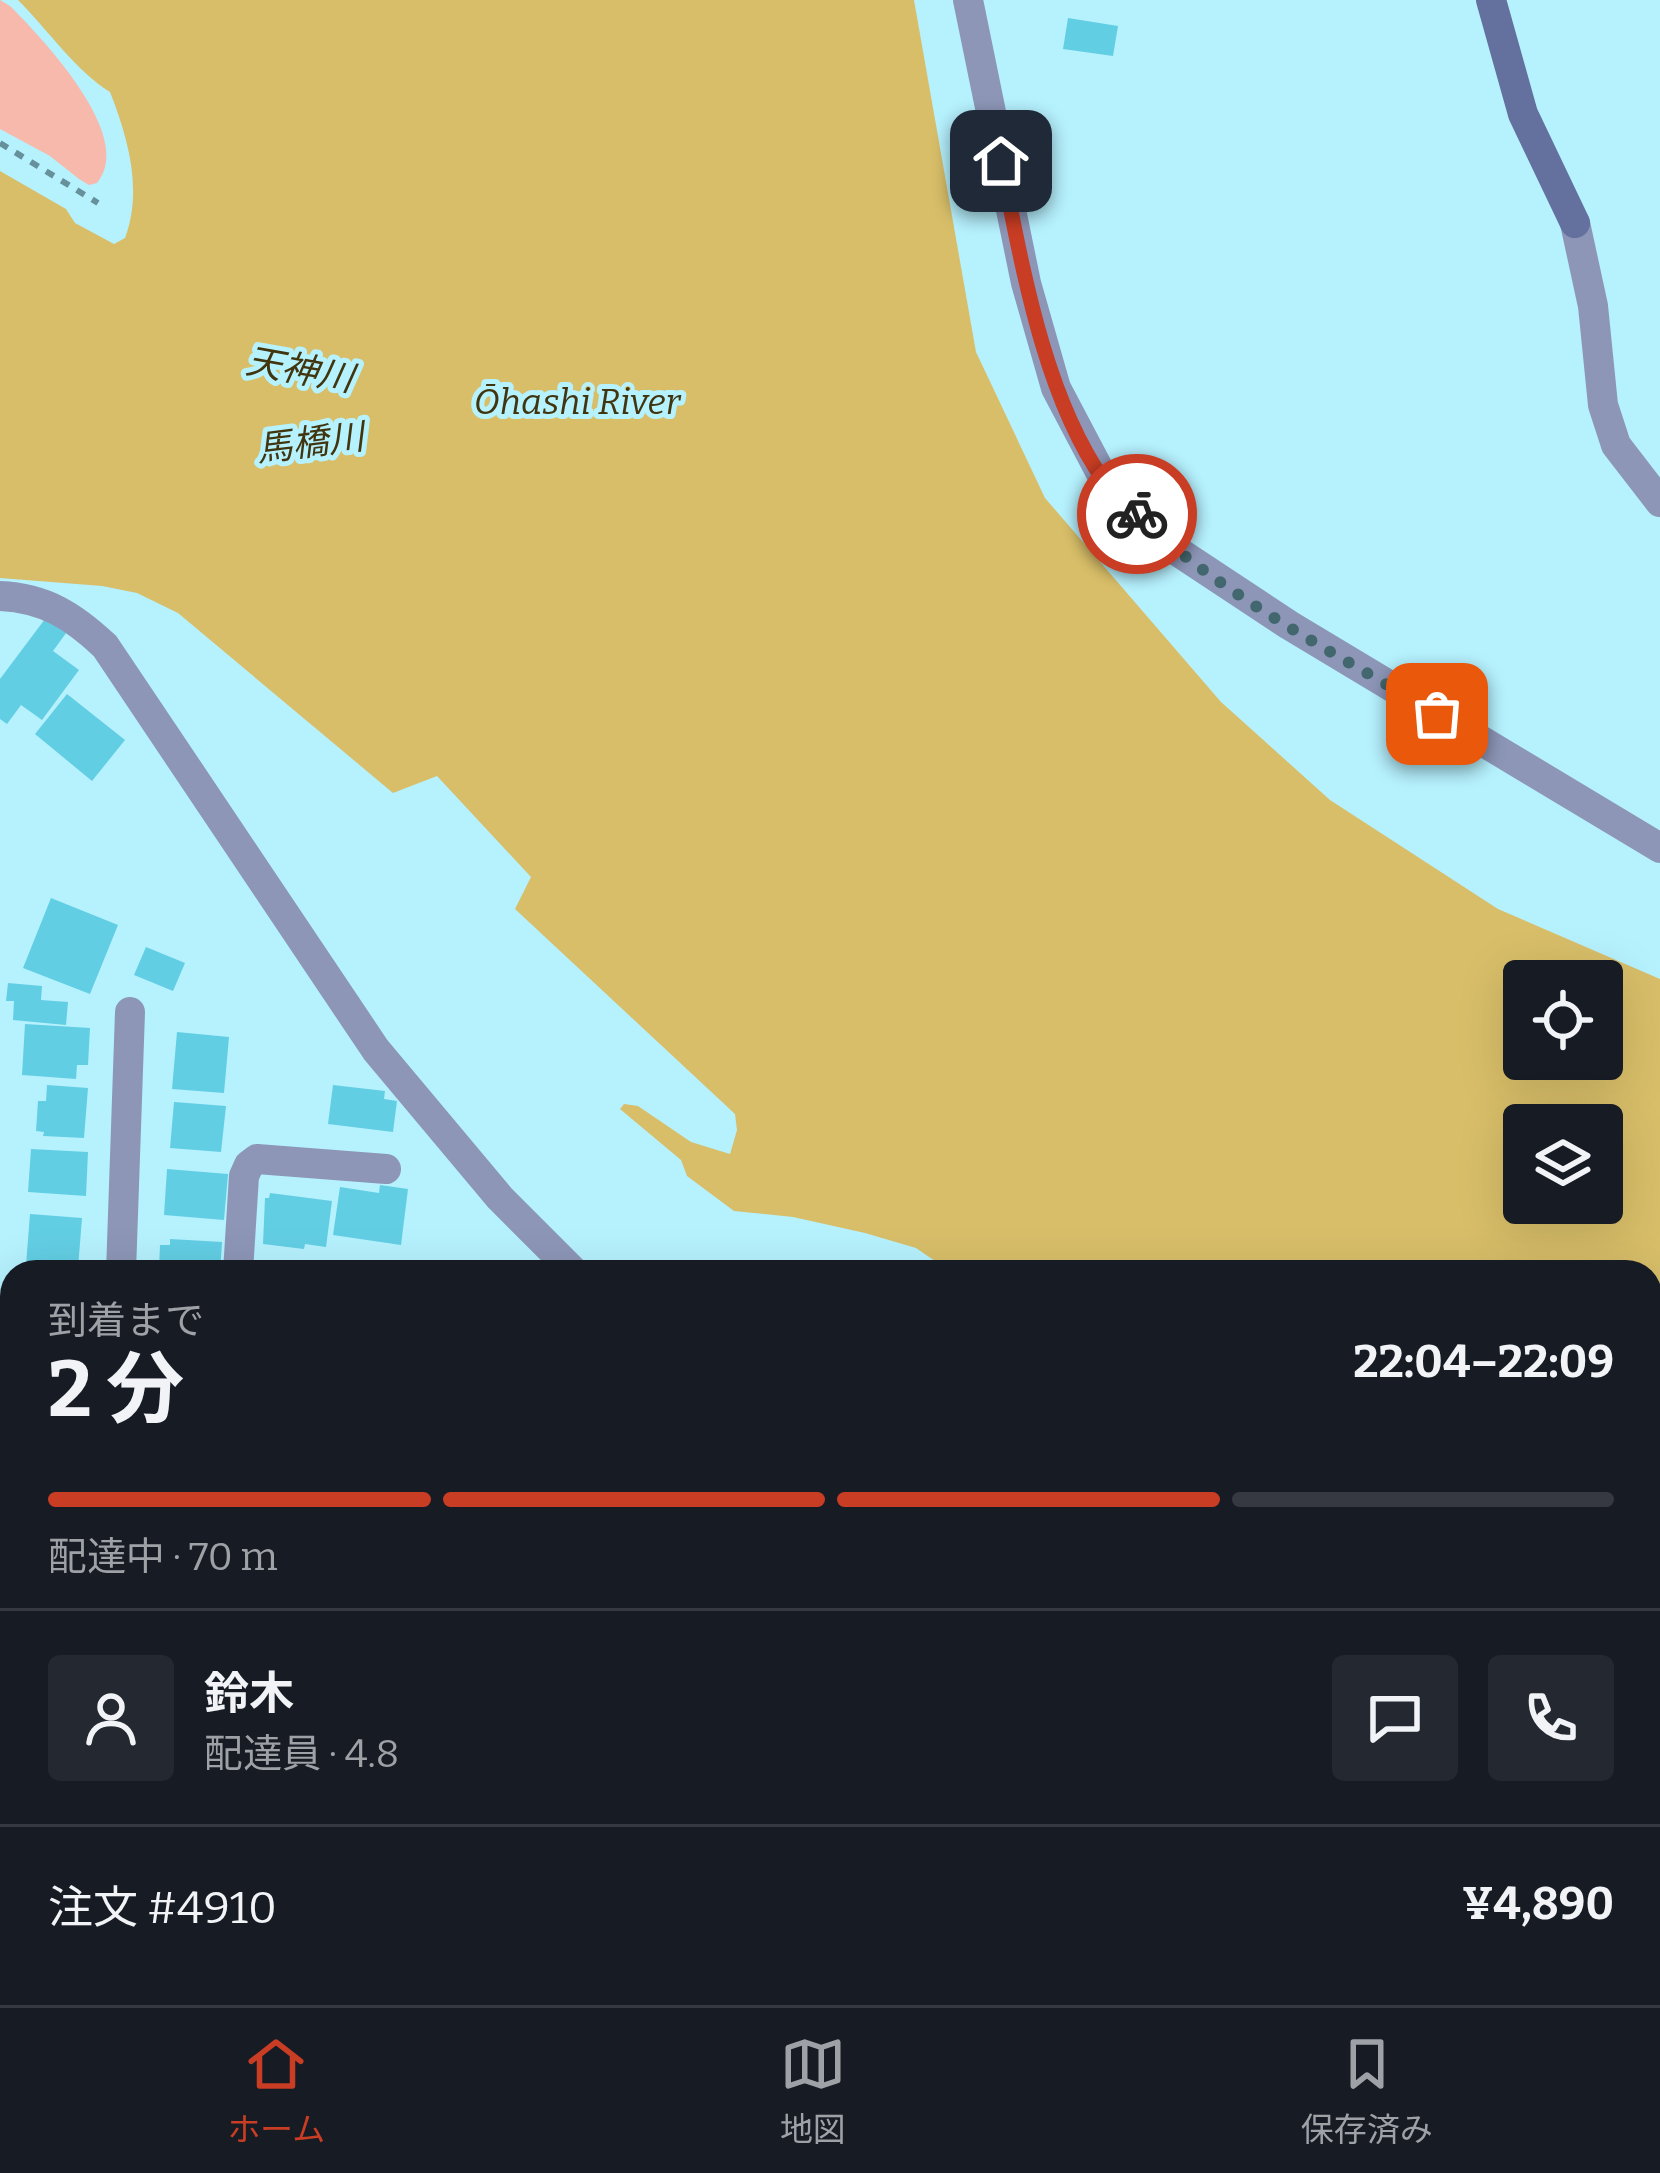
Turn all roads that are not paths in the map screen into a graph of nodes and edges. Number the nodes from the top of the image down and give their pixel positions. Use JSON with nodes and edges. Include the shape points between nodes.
{"nodes":[{"id":1,"x":968,"y":0,"type":"edge"},
{"id":2,"x":1491,"y":0,"type":"edge"},
{"id":3,"x":1660,"y":502,"type":"edge"},
{"id":4,"x":0,"y":596,"type":"edge"},
{"id":5,"x":1660,"y":848,"type":"edge"},
{"id":6,"x":130,"y":1012,"type":"dead end"},
{"id":7,"x":386,"y":1169,"type":"dead end"},
{"id":8,"x":121,"y":1260,"type":"edge"},
{"id":9,"x":239,"y":1260,"type":"edge"},
{"id":10,"x":562,"y":1260,"type":"edge"}],
"edges":[{"from":1,"to":5,"type":"street","via":[[1026,283],[1056,388],[1105,482],[1168,545]]},
{"from":2,"to":3,"type":"street","via":[[1523,114],[1574,223],[1616,445]]},
{"from":4,"to":10,"type":"street","via":[[62,609],[106,646],[376,1050]]},
{"from":6,"to":8,"type":"street"},
{"from":7,"to":9,"type":"street","via":[[257,1159],[244,1176]]}]}
